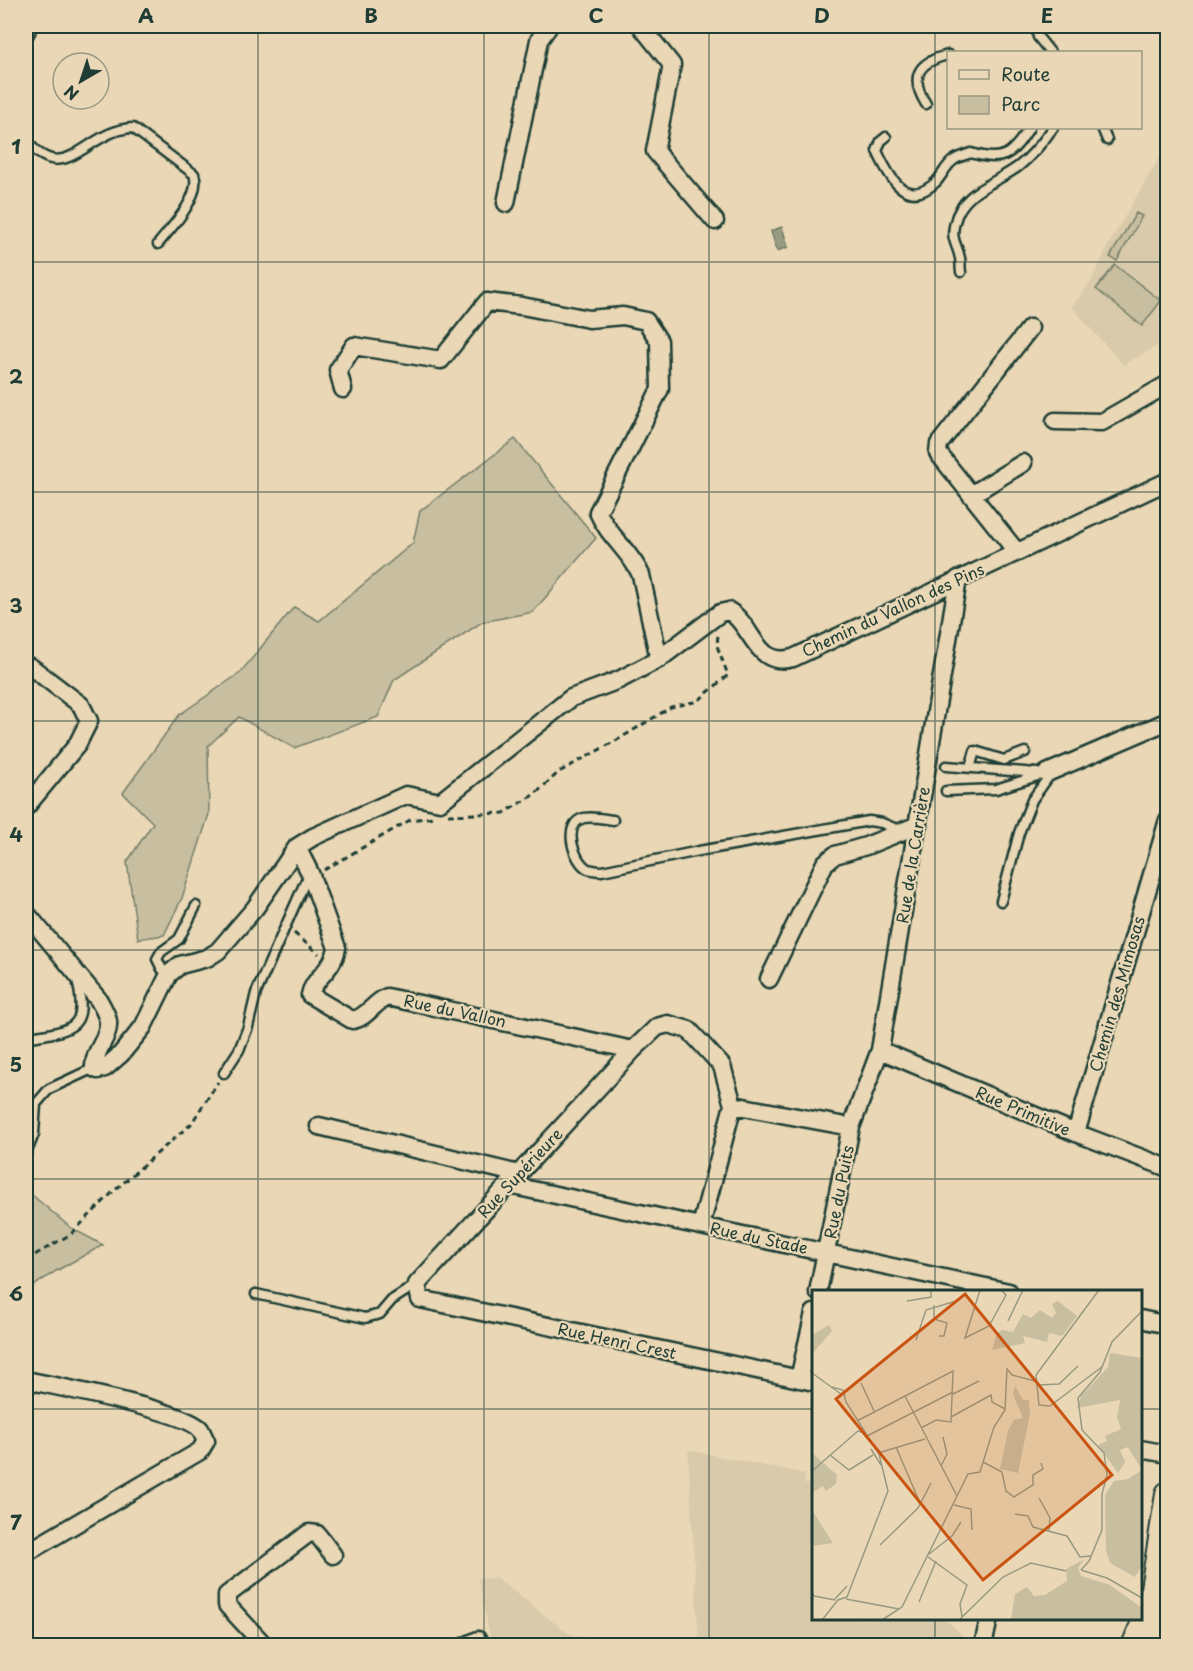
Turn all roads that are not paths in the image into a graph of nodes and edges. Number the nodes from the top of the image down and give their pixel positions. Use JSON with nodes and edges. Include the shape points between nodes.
{"nodes":[{"id":1,"x":28,"y":26,"type":"edge"},
{"id":2,"x":549,"y":26,"type":"edge"},
{"id":3,"x":641,"y":26,"type":"edge"},
{"id":4,"x":1036,"y":26,"type":"edge"},
{"id":5,"x":26,"y":32,"type":"edge"},
{"id":6,"x":1049,"y":51,"type":"edge"},
{"id":7,"x":947,"y":55,"type":"edge"},
{"id":8,"x":926,"y":104,"type":"dead end"},
{"id":9,"x":1028,"y":129,"type":"edge"},
{"id":10,"x":1052,"y":129,"type":"edge"},
{"id":11,"x":1102,"y":129,"type":"edge"},
{"id":12,"x":886,"y":137,"type":"dead end"},
{"id":13,"x":26,"y":140,"type":"edge"},
{"id":14,"x":1107,"y":140,"type":"dead end"},
{"id":15,"x":506,"y":203,"type":"dead end"},
{"id":16,"x":715,"y":221,"type":"dead end"},
{"id":17,"x":158,"y":244,"type":"dead end"},
{"id":18,"x":961,"y":272,"type":"dead end"},
{"id":19,"x":1030,"y":328,"type":"dead end"},
{"id":20,"x":1167,"y":384,"type":"edge"},
{"id":21,"x":343,"y":389,"type":"dead end"},
{"id":22,"x":1054,"y":420,"type":"dead end"},
{"id":23,"x":1023,"y":463,"type":"dead end"},
{"id":24,"x":1167,"y":481,"type":"edge"},
{"id":25,"x":971,"y":495,"type":"junction"},
{"id":26,"x":1016,"y":552,"type":"junction"},
{"id":27,"x":958,"y":579,"type":"junction"},
{"id":28,"x":659,"y":659,"type":"junction"},
{"id":29,"x":26,"y":667,"type":"edge"},
{"id":30,"x":1167,"y":721,"type":"edge"},
{"id":31,"x":1025,"y":752,"type":"dead end"},
{"id":32,"x":946,"y":766,"type":"dead end"},
{"id":33,"x":970,"y":768,"type":"junction"},
{"id":34,"x":1051,"y":771,"type":"junction"},
{"id":35,"x":946,"y":791,"type":"dead end"},
{"id":36,"x":26,"y":807,"type":"edge"},
{"id":37,"x":613,"y":820,"type":"dead end"},
{"id":38,"x":1167,"y":820,"type":"edge"},
{"id":39,"x":910,"y":828,"type":"junction"},
{"id":40,"x":297,"y":847,"type":"junction"},
{"id":41,"x":312,"y":876,"type":"junction"},
{"id":42,"x":1001,"y":901,"type":"dead end"},
{"id":43,"x":196,"y":906,"type":"dead end"},
{"id":44,"x":26,"y":913,"type":"edge"},
{"id":45,"x":76,"y":973,"type":"junction"},
{"id":46,"x":169,"y":974,"type":"junction"},
{"id":47,"x":768,"y":979,"type":"dead end"},
{"id":48,"x":26,"y":1040,"type":"edge"},
{"id":49,"x":633,"y":1050,"type":"junction"},
{"id":50,"x":880,"y":1050,"type":"junction"},
{"id":51,"x":94,"y":1068,"type":"junction"},
{"id":52,"x":224,"y":1072,"type":"road end"},
{"id":53,"x":733,"y":1105,"type":"junction"},
{"id":54,"x":319,"y":1126,"type":"dead end"},
{"id":55,"x":851,"y":1127,"type":"junction"},
{"id":56,"x":1076,"y":1133,"type":"junction"},
{"id":57,"x":26,"y":1154,"type":"edge"},
{"id":58,"x":1167,"y":1168,"type":"edge"},
{"id":59,"x":514,"y":1179,"type":"junction"},
{"id":60,"x":701,"y":1226,"type":"junction"},
{"id":61,"x":827,"y":1253,"type":"junction"},
{"id":62,"x":818,"y":1290,"type":"edge"},
{"id":63,"x":1000,"y":1290,"type":"edge"},
{"id":64,"x":418,"y":1292,"type":"junction"},
{"id":65,"x":256,"y":1294,"type":"dead end"},
{"id":66,"x":1142,"y":1319,"type":"edge"},
{"id":67,"x":812,"y":1323,"type":"edge"},
{"id":68,"x":1167,"y":1325,"type":"edge"},
{"id":69,"x":806,"y":1381,"type":"edge"},
{"id":70,"x":26,"y":1382,"type":"edge"},
{"id":71,"x":1142,"y":1449,"type":"edge"},
{"id":72,"x":1167,"y":1454,"type":"edge"},
{"id":73,"x":1167,"y":1494,"type":"edge"},
{"id":74,"x":26,"y":1553,"type":"edge"},
{"id":75,"x":333,"y":1555,"type":"dead end"},
{"id":76,"x":1167,"y":1589,"type":"edge"},
{"id":77,"x":988,"y":1620,"type":"edge"},
{"id":78,"x":265,"y":1646,"type":"edge"},
{"id":79,"x":982,"y":1646,"type":"edge"},
{"id":80,"x":1134,"y":1646,"type":"edge"},
{"id":81,"x":1157,"y":1646,"type":"edge"}],
"edges":[{"from":1,"to":5,"type":"street"},
{"from":2,"to":15,"type":"street","via":[[539,40]]},
{"from":3,"to":16,"type":"street","via":[[672,64],[655,151]]},
{"from":4,"to":6,"type":"lane","via":[[1038,37]]},
{"from":7,"to":8,"type":"lane","via":[[922,68],[917,90]]},
{"from":9,"to":12,"type":"lane","via":[[1005,155],[988,158],[971,153],[953,161],[932,186],[914,194],[902,189],[887,172],[877,151]]},
{"from":10,"to":18,"type":"lane","via":[[1019,166],[963,204],[955,221],[953,240]]},
{"from":11,"to":14,"type":"lane"},
{"from":13,"to":17,"type":"lane","via":[[37,154],[55,161],[66,159],[109,132],[133,128],[194,174],[196,185],[185,211]]},
{"from":19,"to":25,"type":"street","via":[[939,444],[938,453]]},
{"from":20,"to":22,"type":"street","via":[[1102,422]]},
{"from":21,"to":28,"type":"street","via":[[338,370],[354,346],[441,360],[487,302],[589,320],[623,316],[646,321],[659,341],[660,389],[598,512],[637,565]]},
{"from":23,"to":25,"type":"street"},
{"from":24,"to":26,"type":"street","name":"Chemin du Vallon des Pins"},
{"from":25,"to":26,"type":"street"},
{"from":26,"to":27,"type":"street","name":"Chemin du Vallon des Pins"},
{"from":27,"to":28,"type":"street","name":"Chemin du Vallon des Pins","via":[[793,658],[780,661],[769,657],[741,620],[729,611],[720,613]]},
{"from":27,"to":39,"type":"street","name":"Rue de la Carrière"},
{"from":28,"to":40,"type":"street","via":[[571,698],[440,802],[406,795]]},
{"from":29,"to":36,"type":"street","via":[[81,705],[89,721],[77,745]]},
{"from":30,"to":34,"type":"street"},
{"from":31,"to":33,"type":"lane","via":[[1004,760],[975,751]]},
{"from":32,"to":33,"type":"lane"},
{"from":33,"to":34,"type":"lane"},
{"from":34,"to":35,"type":"lane","via":[[996,789]]},
{"from":34,"to":42,"type":"lane","via":[[1032,800],[1019,833]]},
{"from":37,"to":39,"type":"lane","via":[[584,818],[572,830],[573,846],[589,869],[602,871],[868,821]]},
{"from":38,"to":56,"type":"street","name":"Chemin des Mimosas"},
{"from":39,"to":47,"type":"street","via":[[834,855],[825,862]]},
{"from":39,"to":50,"type":"street","name":"Rue de la Carrière"},
{"from":40,"to":41,"type":"street"},
{"from":40,"to":46,"type":"street","via":[[255,908],[218,951],[180,965]]},
{"from":41,"to":49,"type":"street","name":"Rue du Vallon","via":[[337,948],[335,960],[310,995],[352,1020],[359,1019],[387,997]]},
{"from":41,"to":52,"type":"lane","via":[[305,882],[256,993],[239,1050]]},
{"from":43,"to":46,"type":"lane","via":[[178,939],[157,959]]},
{"from":44,"to":45,"type":"street"},
{"from":45,"to":48,"type":"lane","via":[[82,1010],[79,1020],[65,1030]]},
{"from":45,"to":51,"type":"street","via":[[98,999],[108,1023],[93,1060]]},
{"from":46,"to":51,"type":"street","via":[[143,1027],[105,1068]]},
{"from":49,"to":53,"type":"street","name":"Rue Supérieure","via":[[657,1027],[668,1024],[689,1030],[722,1066]]},
{"from":49,"to":59,"type":"street","name":"Rue Supérieure"},
{"from":50,"to":55,"type":"street","name":"Rue de la Carrière"},
{"from":50,"to":56,"type":"street","name":"Rue Primitive"},
{"from":51,"to":57,"type":"lane","via":[[49,1089],[36,1104],[34,1134]]},
{"from":53,"to":55,"type":"street"},
{"from":53,"to":60,"type":"street"},
{"from":54,"to":59,"type":"street","name":"Rue du Stade"},
{"from":55,"to":61,"type":"street","name":"Rue du Puits"},
{"from":56,"to":58,"type":"street","name":"Rue Primitive"},
{"from":59,"to":60,"type":"street","name":"Rue du Stade"},
{"from":59,"to":64,"type":"street","name":"Rue Supérieure"},
{"from":60,"to":61,"type":"street","name":"Rue du Stade"},
{"from":61,"to":62,"type":"street","name":"Rue du Puits"},
{"from":61,"to":63,"type":"street","name":"Rue du Stade"},
{"from":64,"to":65,"type":"lane","via":[[392,1300],[380,1314],[365,1318]]},
{"from":64,"to":69,"type":"street","name":"Rue Henri Crest"},
{"from":66,"to":68,"type":"street"},
{"from":67,"to":69,"type":"street"},
{"from":70,"to":74,"type":"street","via":[[154,1410],[200,1428],[206,1441],[201,1451]]},
{"from":71,"to":72,"type":"street"},
{"from":73,"to":80,"type":"street","via":[[1150,1608]]},
{"from":75,"to":78,"type":"street","via":[[317,1534],[309,1533],[227,1595],[228,1605]]},
{"from":76,"to":81,"type":"street"},
{"from":77,"to":79,"type":"street"}]}
